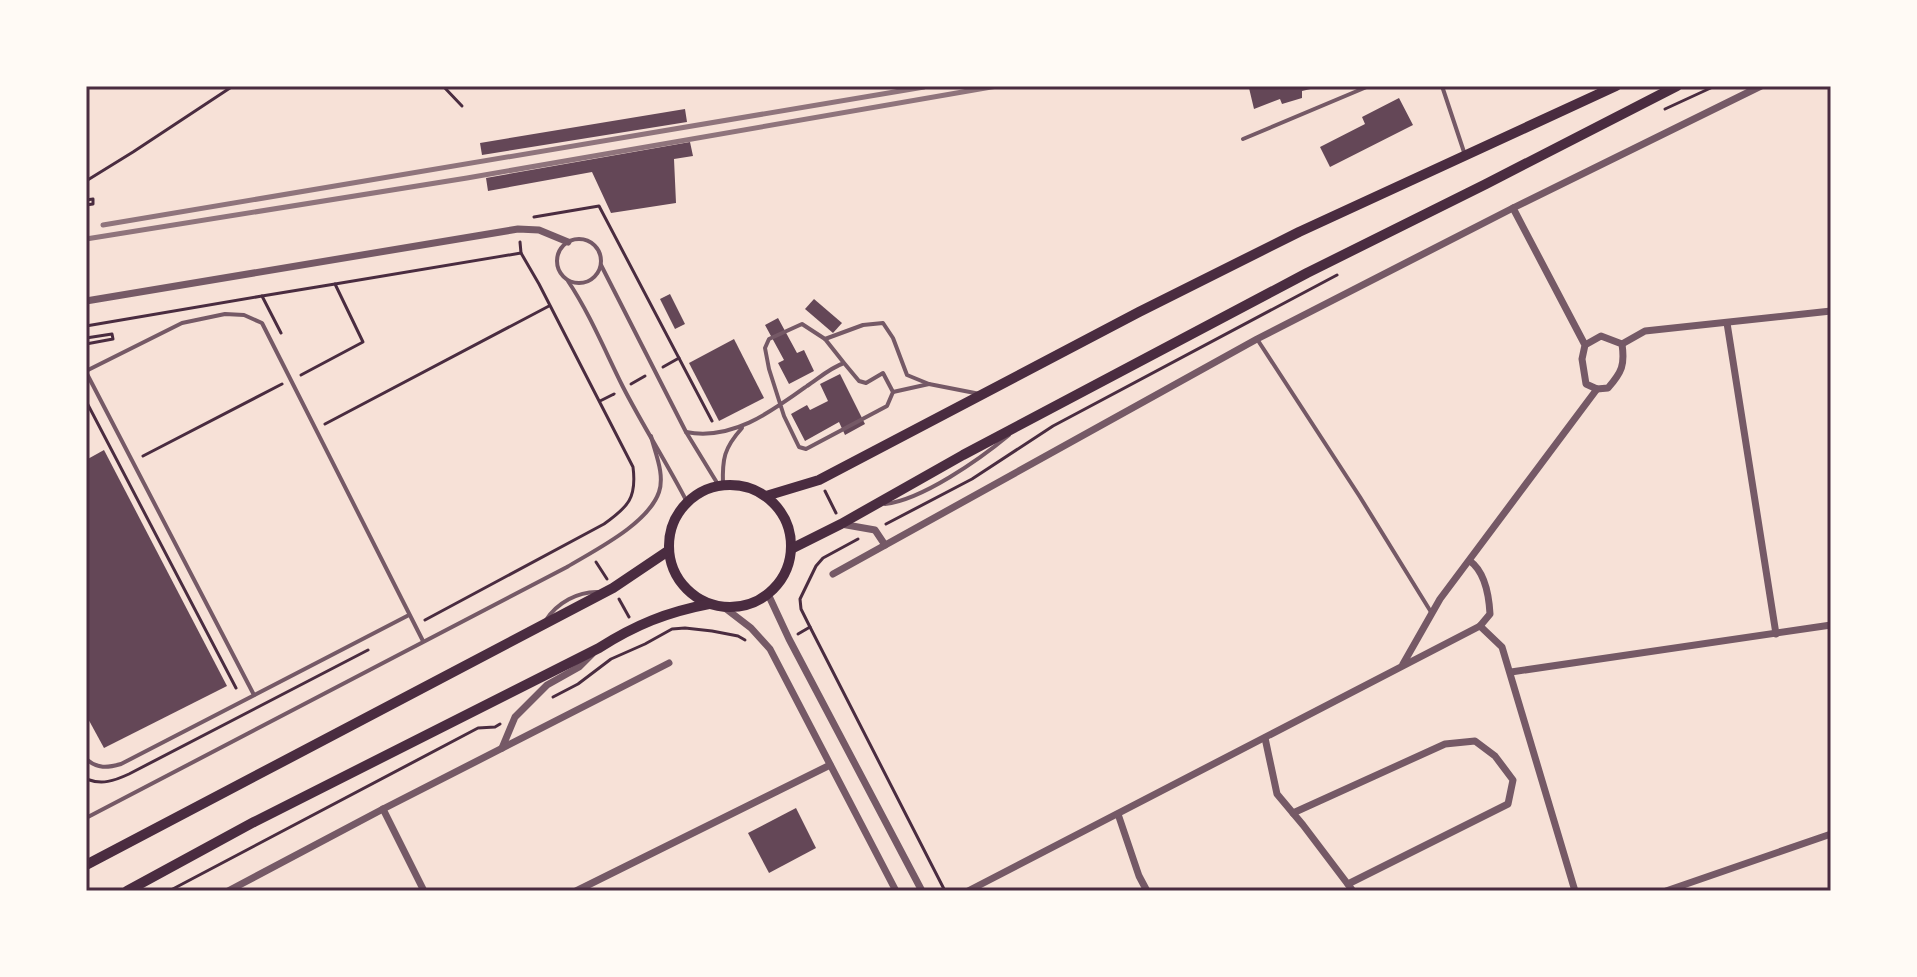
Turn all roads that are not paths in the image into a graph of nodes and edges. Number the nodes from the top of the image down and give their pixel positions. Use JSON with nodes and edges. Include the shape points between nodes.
{"nodes":[{"id":1,"x":1369,"y":86,"type":"edge"},
{"id":2,"x":1443,"y":86,"type":"edge"},
{"id":3,"x":1616,"y":86,"type":"edge"},
{"id":4,"x":1677,"y":86,"type":"edge"},
{"id":5,"x":1761,"y":86,"type":"edge"},
{"id":6,"x":1243,"y":139,"type":"dead end"},
{"id":7,"x":1465,"y":155,"type":"junction"},
{"id":8,"x":1513,"y":208,"type":"junction"},
{"id":9,"x":568,"y":242,"type":"junction"},
{"id":10,"x":601,"y":265,"type":"junction"},
{"id":11,"x":568,"y":281,"type":"junction"},
{"id":12,"x":86,"y":301,"type":"edge"},
{"id":13,"x":1831,"y":311,"type":"edge"},
{"id":14,"x":1727,"y":323,"type":"junction"},
{"id":15,"x":825,"y":339,"type":"junction"},
{"id":16,"x":1257,"y":339,"type":"junction"},
{"id":17,"x":1622,"y":344,"type":"junction"},
{"id":18,"x":1585,"y":345,"type":"junction"},
{"id":19,"x":844,"y":363,"type":"junction"},
{"id":20,"x":86,"y":372,"type":"edge"},
{"id":21,"x":929,"y":384,"type":"junction"},
{"id":22,"x":1597,"y":389,"type":"junction"},
{"id":23,"x":893,"y":392,"type":"junction"},
{"id":24,"x":982,"y":394,"type":"junction"},
{"id":25,"x":781,"y":404,"type":"junction"},
{"id":26,"x":743,"y":426,"type":"junction"},
{"id":27,"x":686,"y":432,"type":"junction"},
{"id":28,"x":651,"y":436,"type":"junction"},
{"id":29,"x":721,"y":485,"type":"junction"},
{"id":30,"x":766,"y":496,"type":"junction"},
{"id":31,"x":687,"y":502,"type":"junction"},
{"id":32,"x":841,"y":524,"type":"junction"},
{"id":33,"x":885,"y":545,"type":"junction"},
{"id":34,"x":791,"y":549,"type":"junction"},
{"id":35,"x":668,"y":551,"type":"junction"},
{"id":36,"x":1470,"y":561,"type":"junction"},
{"id":37,"x":833,"y":574,"type":"dead end"},
{"id":38,"x":768,"y":594,"type":"junction"},
{"id":39,"x":709,"y":604,"type":"junction"},
{"id":40,"x":725,"y":608,"type":"junction"},
{"id":41,"x":1431,"y":612,"type":"junction"},
{"id":42,"x":409,"y":615,"type":"junction"},
{"id":43,"x":1831,"y":625,"type":"edge"},
{"id":44,"x":1480,"y":626,"type":"junction"},
{"id":45,"x":1776,"y":634,"type":"junction"},
{"id":46,"x":423,"y":641,"type":"junction"},
{"id":47,"x":599,"y":648,"type":"junction"},
{"id":48,"x":669,"y":663,"type":"dead end"},
{"id":49,"x":1402,"y":666,"type":"junction"},
{"id":50,"x":1511,"y":672,"type":"junction"},
{"id":51,"x":254,"y":695,"type":"junction"},
{"id":52,"x":1265,"y":738,"type":"junction"},
{"id":53,"x":502,"y":748,"type":"junction"},
{"id":54,"x":86,"y":759,"type":"edge"},
{"id":55,"x":830,"y":765,"type":"junction"},
{"id":56,"x":383,"y":809,"type":"junction"},
{"id":57,"x":1293,"y":813,"type":"junction"},
{"id":58,"x":1118,"y":814,"type":"junction"},
{"id":59,"x":86,"y":818,"type":"edge"},
{"id":60,"x":1831,"y":834,"type":"edge"},
{"id":61,"x":86,"y":865,"type":"edge"},
{"id":62,"x":1351,"y":888,"type":"edge"},
{"id":63,"x":127,"y":891,"type":"edge"},
{"id":64,"x":228,"y":891,"type":"edge"},
{"id":65,"x":424,"y":891,"type":"edge"},
{"id":66,"x":576,"y":891,"type":"edge"},
{"id":67,"x":896,"y":891,"type":"edge"},
{"id":68,"x":922,"y":891,"type":"edge"},
{"id":69,"x":968,"y":891,"type":"edge"},
{"id":70,"x":1147,"y":891,"type":"edge"},
{"id":71,"x":1575,"y":891,"type":"edge"},
{"id":72,"x":1666,"y":891,"type":"edge"}],
"edges":[{"from":1,"to":6,"type":"lane"},
{"from":2,"to":7,"type":"lane"},
{"from":3,"to":7,"type":"main road"},
{"from":4,"to":32,"type":"main road","via":[[1307,273]]},
{"from":5,"to":8,"type":"street"},
{"from":7,"to":24,"type":"main road","via":[[1299,232]]},
{"from":8,"to":16,"type":"street"},
{"from":8,"to":18,"type":"street"},
{"from":9,"to":10,"type":"lane","via":[[582,239],[594,245]]},
{"from":9,"to":11,"type":"lane","via":[[556,264]]},
{"from":9,"to":12,"type":"street","via":[[539,230],[518,229]]},
{"from":10,"to":11,"type":"lane","via":[[588,282]]},
{"from":10,"to":27,"type":"lane"},
{"from":11,"to":28,"type":"lane"},
{"from":13,"to":14,"type":"street"},
{"from":14,"to":17,"type":"street","via":[[1645,331]]},
{"from":14,"to":45,"type":"street"},
{"from":15,"to":19,"type":"lane"},
{"from":15,"to":21,"type":"lane","via":[[883,323],[907,375]]},
{"from":15,"to":25,"type":"lane","via":[[802,324],[769,339],[765,357]]},
{"from":16,"to":33,"type":"street"},
{"from":16,"to":41,"type":"lane"},
{"from":17,"to":18,"type":"street","via":[[1601,336]]},
{"from":17,"to":22,"type":"street","via":[[1619,376],[1608,388]]},
{"from":18,"to":22,"type":"street","via":[[1583,373],[1586,384]]},
{"from":19,"to":23,"type":"lane","via":[[866,383],[883,373]]},
{"from":19,"to":25,"type":"lane"},
{"from":20,"to":42,"type":"lane","via":[[182,323],[225,314],[262,323]]},
{"from":20,"to":51,"type":"lane"},
{"from":21,"to":23,"type":"lane"},
{"from":21,"to":24,"type":"lane"},
{"from":22,"to":36,"type":"street"},
{"from":23,"to":25,"type":"lane","via":[[887,406],[806,449],[799,447]]},
{"from":24,"to":30,"type":"main road","via":[[819,480]]},
{"from":25,"to":26,"type":"lane"},
{"from":26,"to":27,"type":"lane","via":[[711,434]]},
{"from":26,"to":29,"type":"lane","via":[[722,459]]},
{"from":27,"to":29,"type":"lane"},
{"from":28,"to":31,"type":"lane"},
{"from":28,"to":46,"type":"lane","via":[[661,474],[659,492],[645,515],[567,567]]},
{"from":29,"to":30,"type":"main road","via":[[738,485]]},
{"from":29,"to":31,"type":"main road"},
{"from":30,"to":34,"type":"main road","via":[[780,511]]},
{"from":31,"to":35,"type":"main road","via":[[676,516]]},
{"from":32,"to":33,"type":"street","via":[[875,530]]},
{"from":32,"to":34,"type":"main road"},
{"from":33,"to":37,"type":"street"},
{"from":34,"to":38,"type":"main road","via":[[782,579]]},
{"from":35,"to":39,"type":"main road","via":[[681,585]]},
{"from":35,"to":61,"type":"main road","via":[[605,593]]},
{"from":36,"to":41,"type":"street"},
{"from":36,"to":44,"type":"street","via":[[1478,566],[1490,606]]},
{"from":38,"to":40,"type":"main road","via":[[741,607]]},
{"from":38,"to":68,"type":"street"},
{"from":39,"to":40,"type":"main road"},
{"from":39,"to":47,"type":"main road","via":[[635,626]]},
{"from":40,"to":55,"type":"street","via":[[770,649]]},
{"from":41,"to":49,"type":"street"},
{"from":42,"to":46,"type":"lane"},
{"from":42,"to":51,"type":"lane"},
{"from":43,"to":45,"type":"street"},
{"from":44,"to":49,"type":"street"},
{"from":44,"to":50,"type":"street","via":[[1502,647]]},
{"from":45,"to":50,"type":"street"},
{"from":46,"to":59,"type":"lane"},
{"from":47,"to":53,"type":"street","via":[[547,685],[515,717]]},
{"from":47,"to":63,"type":"main road"},
{"from":48,"to":53,"type":"street"},
{"from":49,"to":52,"type":"street"},
{"from":50,"to":71,"type":"street"},
{"from":51,"to":54,"type":"lane","via":[[121,764],[106,768]]},
{"from":52,"to":57,"type":"street","via":[[1277,794]]},
{"from":52,"to":58,"type":"street"},
{"from":53,"to":56,"type":"street"},
{"from":55,"to":66,"type":"street"},
{"from":55,"to":67,"type":"street"},
{"from":56,"to":64,"type":"street"},
{"from":56,"to":65,"type":"street"},
{"from":57,"to":62,"type":"street"},
{"from":57,"to":62,"type":"street","via":[[1445,744],[1475,741],[1513,780],[1508,804]]},
{"from":58,"to":69,"type":"street"},
{"from":58,"to":70,"type":"street"},
{"from":60,"to":72,"type":"street"}]}
